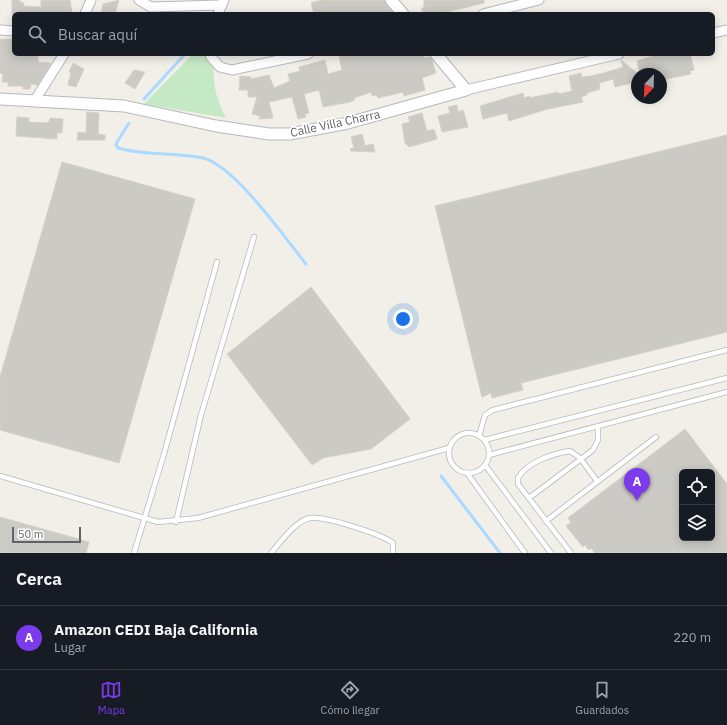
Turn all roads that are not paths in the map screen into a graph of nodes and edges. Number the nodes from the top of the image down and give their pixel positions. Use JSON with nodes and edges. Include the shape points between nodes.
{"nodes":[{"id":1,"x":91,"y":0,"type":"edge"},
{"id":2,"x":139,"y":0,"type":"edge"},
{"id":3,"x":391,"y":0,"type":"edge"},
{"id":4,"x":539,"y":0,"type":"edge"},
{"id":5,"x":221,"y":6,"type":"edge"},
{"id":6,"x":86,"y":12,"type":"edge"},
{"id":7,"x":401,"y":12,"type":"edge"},
{"id":8,"x":492,"y":12,"type":"edge"},
{"id":9,"x":0,"y":30,"type":"edge"},
{"id":10,"x":727,"y":30,"type":"edge"},
{"id":11,"x":12,"y":31,"type":"edge"},
{"id":12,"x":715,"y":33,"type":"edge"},
{"id":13,"x":63,"y":56,"type":"edge"},
{"id":14,"x":211,"y":56,"type":"edge"},
{"id":15,"x":298,"y":56,"type":"edge"},
{"id":16,"x":438,"y":56,"type":"edge"},
{"id":17,"x":610,"y":56,"type":"edge"},
{"id":18,"x":466,"y":90,"type":"junction"},
{"id":19,"x":0,"y":98,"type":"edge"},
{"id":20,"x":35,"y":100,"type":"junction"},
{"id":21,"x":254,"y":237,"type":"dead end"},
{"id":22,"x":217,"y":262,"type":"dead end"},
{"id":23,"x":727,"y":350,"type":"edge"},
{"id":24,"x":727,"y":378,"type":"edge"},
{"id":25,"x":727,"y":392,"type":"edge"},
{"id":26,"x":598,"y":427,"type":"junction"},
{"id":27,"x":479,"y":436,"type":"junction"},
{"id":28,"x":656,"y":437,"type":"dead end"},
{"id":29,"x":484,"y":440,"type":"junction"},
{"id":30,"x":449,"y":448,"type":"junction"},
{"id":31,"x":489,"y":456,"type":"junction"},
{"id":32,"x":580,"y":458,"type":"junction"},
{"id":33,"x":485,"y":465,"type":"junction"},
{"id":34,"x":467,"y":473,"type":"junction"},
{"id":35,"x":0,"y":476,"type":"edge"},
{"id":36,"x":597,"y":481,"type":"junction"},
{"id":37,"x":529,"y":498,"type":"junction"},
{"id":38,"x":145,"y":519,"type":"junction"},
{"id":39,"x":546,"y":521,"type":"junction"},
{"id":40,"x":176,"y":522,"type":"junction"},
{"id":41,"x":134,"y":553,"type":"edge"},
{"id":42,"x":272,"y":553,"type":"edge"},
{"id":43,"x":393,"y":553,"type":"edge"},
{"id":44,"x":525,"y":553,"type":"edge"},
{"id":45,"x":551,"y":553,"type":"edge"},
{"id":46,"x":571,"y":553,"type":"edge"}],
"edges":[{"from":1,"to":6,"type":"street"},
{"from":2,"to":5,"type":"street","via":[[151,7]]},
{"from":3,"to":7,"type":"street"},
{"from":4,"to":8,"type":"street"},
{"from":9,"to":11,"type":"street"},
{"from":10,"to":12,"type":"street"},
{"from":13,"to":20,"type":"street"},
{"from":14,"to":15,"type":"street","via":[[220,67],[232,70]]},
{"from":16,"to":18,"type":"street"},
{"from":17,"to":18,"type":"street","name":"Calle Villa Charra"},
{"from":18,"to":20,"type":"street","name":"Calle Villa Charra","via":[[348,123],[290,134],[269,134],[216,126],[124,106]]},
{"from":19,"to":20,"type":"street","name":"Calle Villa Charra"},
{"from":21,"to":40,"type":"lane","via":[[201,415]]},
{"from":22,"to":38,"type":"lane"},
{"from":23,"to":27,"type":"lane","via":[[493,410],[485,415]]},
{"from":24,"to":29,"type":"lane"},
{"from":25,"to":26,"type":"lane"},
{"from":26,"to":31,"type":"lane"},
{"from":26,"to":32,"type":"lane","via":[[598,440],[593,450]]},
{"from":27,"to":29,"type":"lane"},
{"from":27,"to":30,"type":"lane","via":[[470,433],[459,436]]},
{"from":28,"to":36,"type":"lane"},
{"from":29,"to":31,"type":"lane"},
{"from":30,"to":34,"type":"lane","via":[[451,463],[458,470]]},
{"from":30,"to":40,"type":"lane"},
{"from":31,"to":33,"type":"lane"},
{"from":32,"to":36,"type":"lane"},
{"from":32,"to":37,"type":"lane"},
{"from":32,"to":37,"type":"lane","via":[[574,453],[565,452],[543,458],[524,471],[518,478],[518,484]]},
{"from":33,"to":34,"type":"lane","via":[[477,472]]},
{"from":33,"to":45,"type":"lane"},
{"from":34,"to":44,"type":"lane"},
{"from":35,"to":38,"type":"lane"},
{"from":36,"to":39,"type":"lane"},
{"from":37,"to":39,"type":"lane"},
{"from":38,"to":40,"type":"lane"},
{"from":38,"to":41,"type":"lane"},
{"from":39,"to":46,"type":"lane"},
{"from":42,"to":43,"type":"lane","via":[[298,525],[310,518],[330,520],[379,535],[393,543]]}]}
